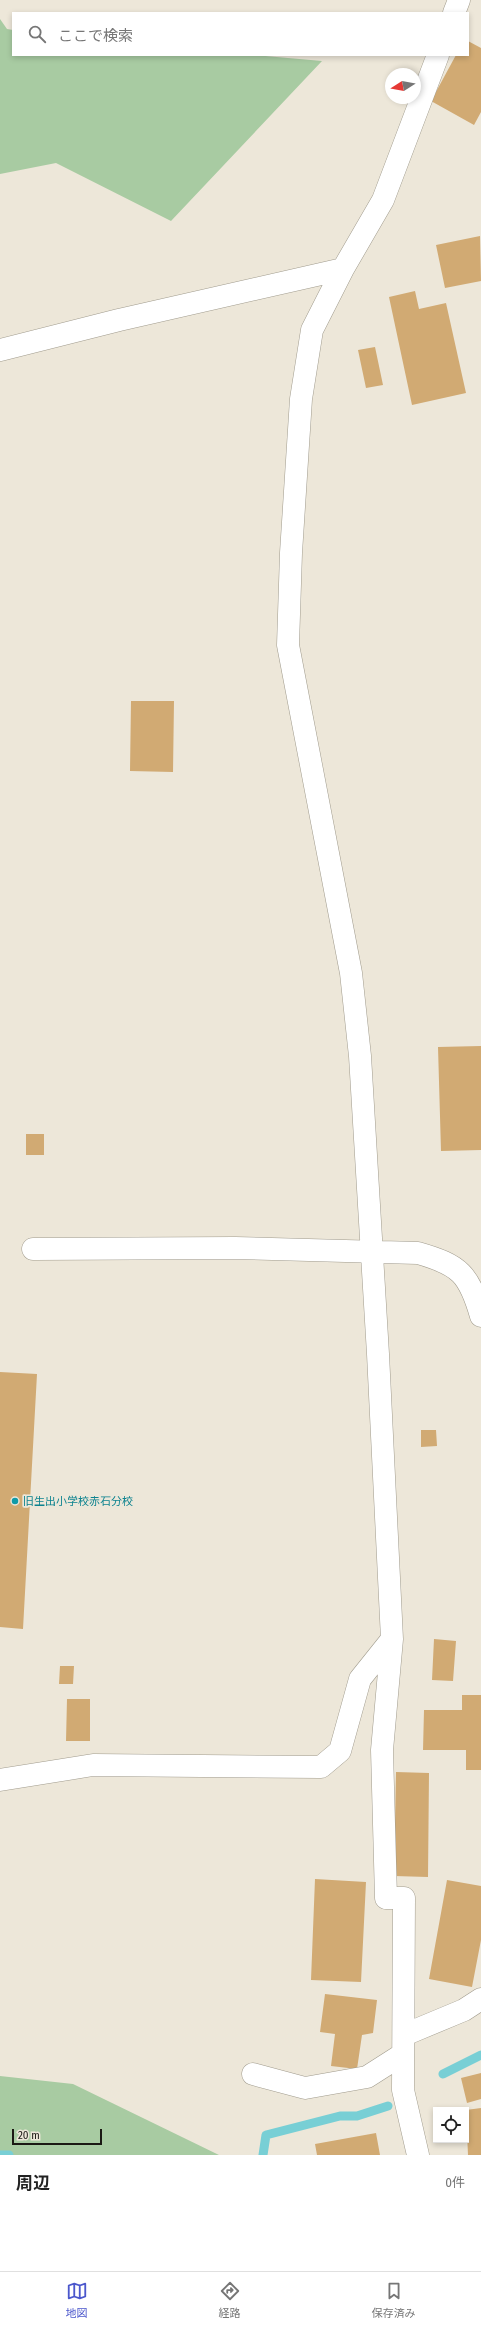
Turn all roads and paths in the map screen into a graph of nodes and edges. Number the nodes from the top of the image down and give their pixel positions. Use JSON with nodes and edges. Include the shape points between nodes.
{"nodes":[{"id":1,"x":459,"y":0,"type":"edge"},
{"id":2,"x":454,"y":12,"type":"edge"},
{"id":3,"x":438,"y":56,"type":"edge"},
{"id":4,"x":343,"y":269,"type":"junction"},
{"id":5,"x":0,"y":350,"type":"edge"},
{"id":6,"x":33,"y":1249,"type":"dead end"},
{"id":7,"x":371,"y":1250,"type":"junction"},
{"id":8,"x":481,"y":1316,"type":"edge"},
{"id":9,"x":392,"y":1639,"type":"junction"},
{"id":10,"x":0,"y":1780,"type":"edge"},
{"id":11,"x":481,"y":1999,"type":"edge"},
{"id":12,"x":404,"y":2045,"type":"junction"},
{"id":13,"x":253,"y":2074,"type":"dead end"},
{"id":14,"x":418,"y":2155,"type":"edge"}],
"edges":[{"from":1,"to":2,"type":"street"},
{"from":3,"to":4,"type":"street","via":[[383,200]]},
{"from":4,"to":5,"type":"street"},
{"from":4,"to":7,"type":"street","via":[[312,330],[301,399],[288,645],[351,974],[360,1056]]},
{"from":6,"to":7,"type":"street"},
{"from":7,"to":8,"type":"street","via":[[418,1253],[445,1261],[457,1269],[471,1285]]},
{"from":7,"to":9,"type":"street"},
{"from":9,"to":10,"type":"street","via":[[360,1679],[340,1751],[321,1767],[93,1765]]},
{"from":9,"to":12,"type":"street","via":[[382,1750],[386,1898],[404,1898]]},
{"from":11,"to":12,"type":"street"},
{"from":12,"to":13,"type":"street","via":[[367,2077],[305,2088]]},
{"from":12,"to":14,"type":"street","via":[[403,2090]]}]}
